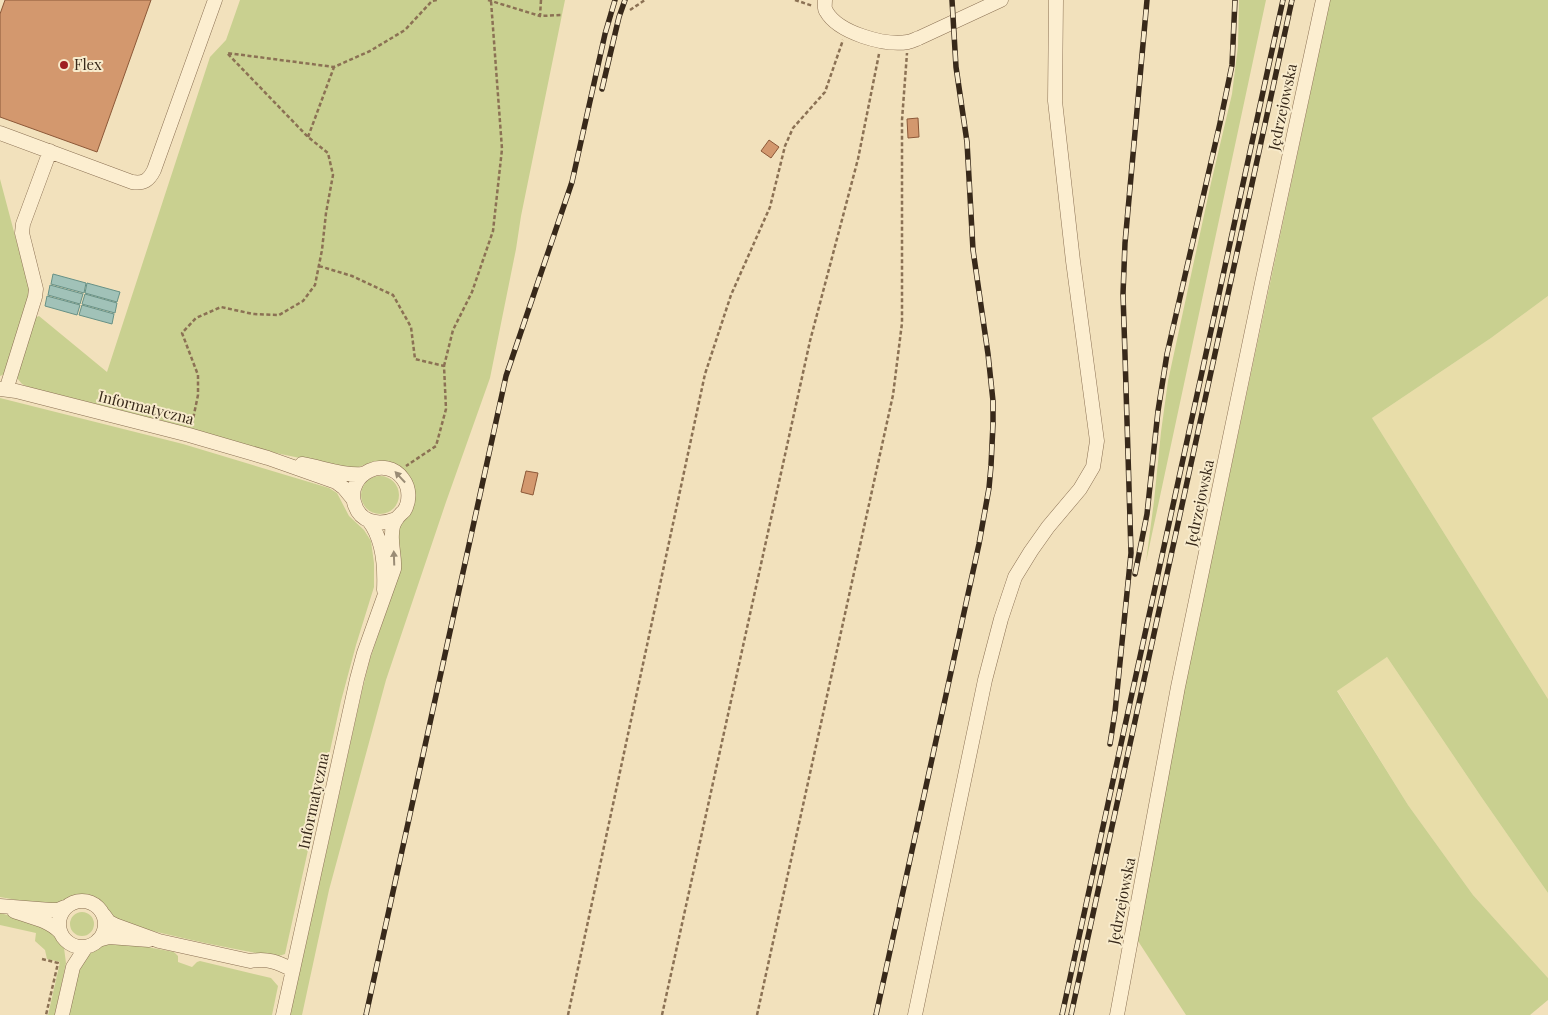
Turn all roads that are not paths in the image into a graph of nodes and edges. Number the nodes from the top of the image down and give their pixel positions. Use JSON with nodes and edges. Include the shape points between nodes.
{"nodes":[{"id":1,"x":215,"y":0,"type":"edge"},
{"id":2,"x":1001,"y":0,"type":"edge"},
{"id":3,"x":1056,"y":0,"type":"edge"},
{"id":4,"x":1323,"y":0,"type":"edge"},
{"id":5,"x":825,"y":5,"type":"edge"},
{"id":6,"x":0,"y":133,"type":"edge"},
{"id":7,"x":50,"y":152,"type":"junction"},
{"id":8,"x":6,"y":388,"type":"edge"},
{"id":9,"x":268,"y":458,"type":"junction"},
{"id":10,"x":362,"y":474,"type":"junction"},
{"id":11,"x":353,"y":499,"type":"junction"},
{"id":12,"x":396,"y":519,"type":"junction"},
{"id":13,"x":369,"y":521,"type":"junction"},
{"id":14,"x":384,"y":596,"type":"junction"},
{"id":15,"x":1,"y":906,"type":"edge"},
{"id":16,"x":65,"y":907,"type":"junction"},
{"id":17,"x":104,"y":915,"type":"junction"},
{"id":18,"x":64,"y":937,"type":"junction"},
{"id":19,"x":159,"y":941,"type":"junction"},
{"id":20,"x":92,"y":943,"type":"junction"},
{"id":21,"x":73,"y":967,"type":"junction"},
{"id":22,"x":293,"y":970,"type":"junction"},
{"id":23,"x":62,"y":1015,"type":"edge"},
{"id":24,"x":283,"y":1015,"type":"edge"},
{"id":25,"x":915,"y":1015,"type":"edge"},
{"id":26,"x":1117,"y":1015,"type":"edge"}],
"edges":[{"from":1,"to":7,"type":"street","via":[[154,170],[145,182],[132,182]]},
{"from":2,"to":5,"type":"street","via":[[907,42],[882,40],[848,30],[831,18]]},
{"from":3,"to":25,"type":"street","via":[[1055,101],[1096,441],[1093,467],[1015,576],[1001,619],[984,680]]},
{"from":4,"to":26,"type":"street","name":"Jędrzejowska","via":[[1178,687]]},
{"from":6,"to":7,"type":"street"},
{"from":7,"to":8,"type":"street","via":[[23,224],[22,233],[36,289]]},
{"from":8,"to":9,"type":"street","name":"Informatyczna"},
{"from":9,"to":10,"type":"street","name":"Informatyczna","via":[[346,474]]},
{"from":9,"to":11,"type":"street","name":"Informatyczna","via":[[336,482]]},
{"from":10,"to":11,"type":"street","via":[[357,480]]},
{"from":12,"to":10,"type":"street","name":"Informatyczna","one_way":true,"via":[[409,498],[403,479],[390,469],[371,469]]},
{"from":11,"to":13,"type":"street","name":"Informatyczna","via":[[355,508]]},
{"from":12,"to":13,"type":"street","via":[[387,523]]},
{"from":14,"to":12,"type":"street","name":"Informatyczna","one_way":true,"via":[[394,569],[392,536]]},
{"from":13,"to":14,"type":"street","name":"Informatyczna","via":[[378,536]]},
{"from":14,"to":22,"type":"street","name":"Informatyczna","via":[[357,679]]},
{"from":15,"to":16,"type":"street","via":[[51,910]]},
{"from":15,"to":18,"type":"street","via":[[48,922]]},
{"from":16,"to":17,"type":"street","via":[[83,900],[96,905]]},
{"from":16,"to":18,"type":"street","via":[[58,925]]},
{"from":17,"to":19,"type":"street","via":[[115,925]]},
{"from":17,"to":20,"type":"street","via":[[105,929]]},
{"from":18,"to":20,"type":"street","via":[[80,947]]},
{"from":18,"to":21,"type":"street"},
{"from":19,"to":20,"type":"street","via":[[109,937]]},
{"from":19,"to":22,"type":"street","via":[[250,961],[275,961]]},
{"from":20,"to":21,"type":"street"},
{"from":21,"to":23,"type":"street"},
{"from":22,"to":24,"type":"street","name":"Informatyczna"}]}
